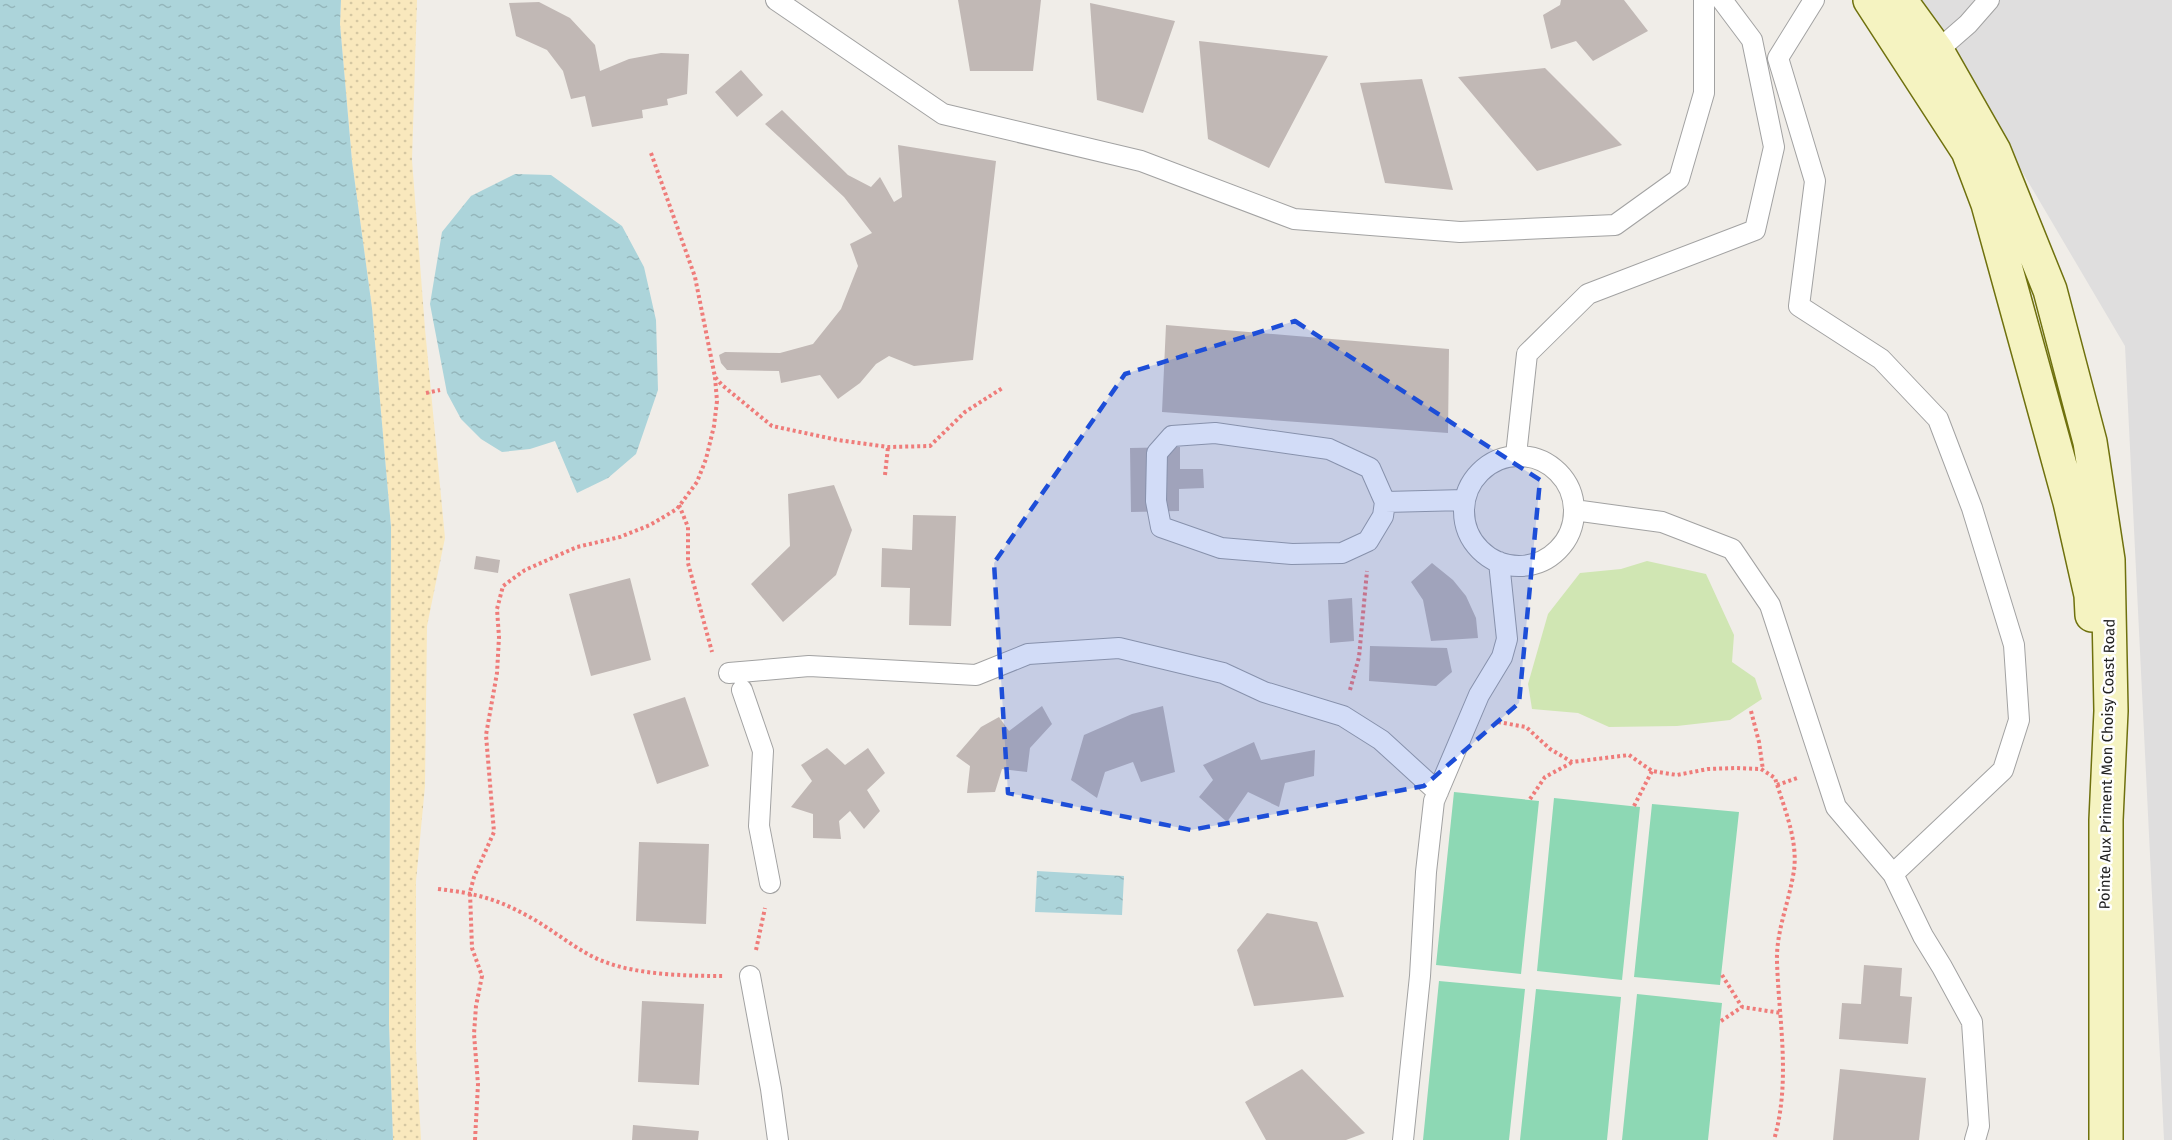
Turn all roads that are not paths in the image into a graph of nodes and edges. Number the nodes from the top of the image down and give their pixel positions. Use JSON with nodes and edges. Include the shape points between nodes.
{"nodes":[{"id":1,"x":776,"y":0,"type":"edge"},
{"id":2,"x":1704,"y":0,"type":"edge"},
{"id":3,"x":1722,"y":0,"type":"edge"},
{"id":4,"x":1814,"y":0,"type":"edge"},
{"id":5,"x":1870,"y":0,"type":"edge"},
{"id":6,"x":1989,"y":0,"type":"edge"},
{"id":7,"x":1895,"y":15,"type":"edge"},
{"id":8,"x":1938,"y":51,"type":"junction"},
{"id":9,"x":1942,"y":111,"type":"junction"},
{"id":10,"x":1516,"y":455,"type":"junction"},
{"id":11,"x":1466,"y":500,"type":"junction"},
{"id":12,"x":1385,"y":502,"type":"junction"},
{"id":13,"x":1574,"y":510,"type":"junction"},
{"id":14,"x":1499,"y":562,"type":"junction"},
{"id":15,"x":729,"y":674,"type":"road end"},
{"id":16,"x":742,"y":690,"type":"dead end"},
{"id":17,"x":1438,"y":792,"type":"junction"},
{"id":18,"x":2106,"y":820,"type":"junction"},
{"id":19,"x":1893,"y":874,"type":"junction"},
{"id":20,"x":770,"y":883,"type":"road end"},
{"id":21,"x":750,"y":976,"type":"road end"},
{"id":22,"x":778,"y":1140,"type":"edge"},
{"id":23,"x":1403,"y":1140,"type":"edge"},
{"id":24,"x":1975,"y":1140,"type":"edge"},
{"id":25,"x":2106,"y":1140,"type":"edge"}],
"edges":[{"from":1,"to":2,"type":"lane","via":[[943,114],[1141,161],[1294,219],[1460,232],[1615,225],[1679,179],[1704,93]]},
{"from":3,"to":10,"type":"lane","via":[[1752,40],[1774,147],[1755,230],[1588,294],[1527,354]]},
{"from":4,"to":19,"type":"lane","via":[[1778,58],[1815,181],[1799,306],[1881,359],[1938,419],[1972,508],[2013,645],[2019,720],[2003,770]]},
{"from":5,"to":7,"type":"main road"},
{"from":6,"to":8,"type":"lane"},
{"from":7,"to":8,"type":"main road","name":"Pointe Aux Priment Mon Choisy Coast Road"},
{"from":7,"to":9,"type":"main road"},
{"from":8,"to":9,"type":"main road","via":[[1933,82]]},
{"from":8,"to":18,"type":"main road","name":"Pointe Aux Priment Mon Choisy Coast Road","via":[[1994,151],[2050,290],[2090,442],[2108,560],[2111,711]]},
{"from":9,"to":18,"type":"main road","via":[[1968,151],[1989,204],[2070,502],[2091,595]]},
{"from":10,"to":11,"type":"lane","via":[[1495,461],[1477,474]]},
{"from":10,"to":13,"type":"lane","via":[[1538,459],[1557,470],[1569,488]]},
{"from":11,"to":12,"type":"lane"},
{"from":11,"to":14,"type":"lane","via":[[1463,514],[1469,535],[1481,551]]},
{"from":12,"to":12,"type":"lane","via":[[1383,516],[1368,541],[1342,553],[1292,554],[1221,548],[1161,527],[1156,501],[1157,453],[1172,436],[1215,433],[1329,449],[1370,468]]},
{"from":13,"to":14,"type":"lane","via":[[1570,532],[1557,550],[1540,562],[1520,566]]},
{"from":13,"to":19,"type":"lane","via":[[1662,522],[1732,549],[1770,605],[1836,807]]},
{"from":14,"to":17,"type":"lane","via":[[1507,639]]},
{"from":15,"to":17,"type":"lane","via":[[809,666],[976,675],[1028,654],[1119,648],[1223,673],[1264,692],[1343,716],[1381,740]]},
{"from":16,"to":20,"type":"lane","via":[[763,751],[759,826]]},
{"from":17,"to":23,"type":"lane","via":[[1426,872]]},
{"from":18,"to":25,"type":"main road","name":"Pointe Aux Priment Mon Choisy Coast Road"},
{"from":19,"to":24,"type":"lane","via":[[1972,1022],[1979,1126]]},
{"from":21,"to":22,"type":"lane"}]}
